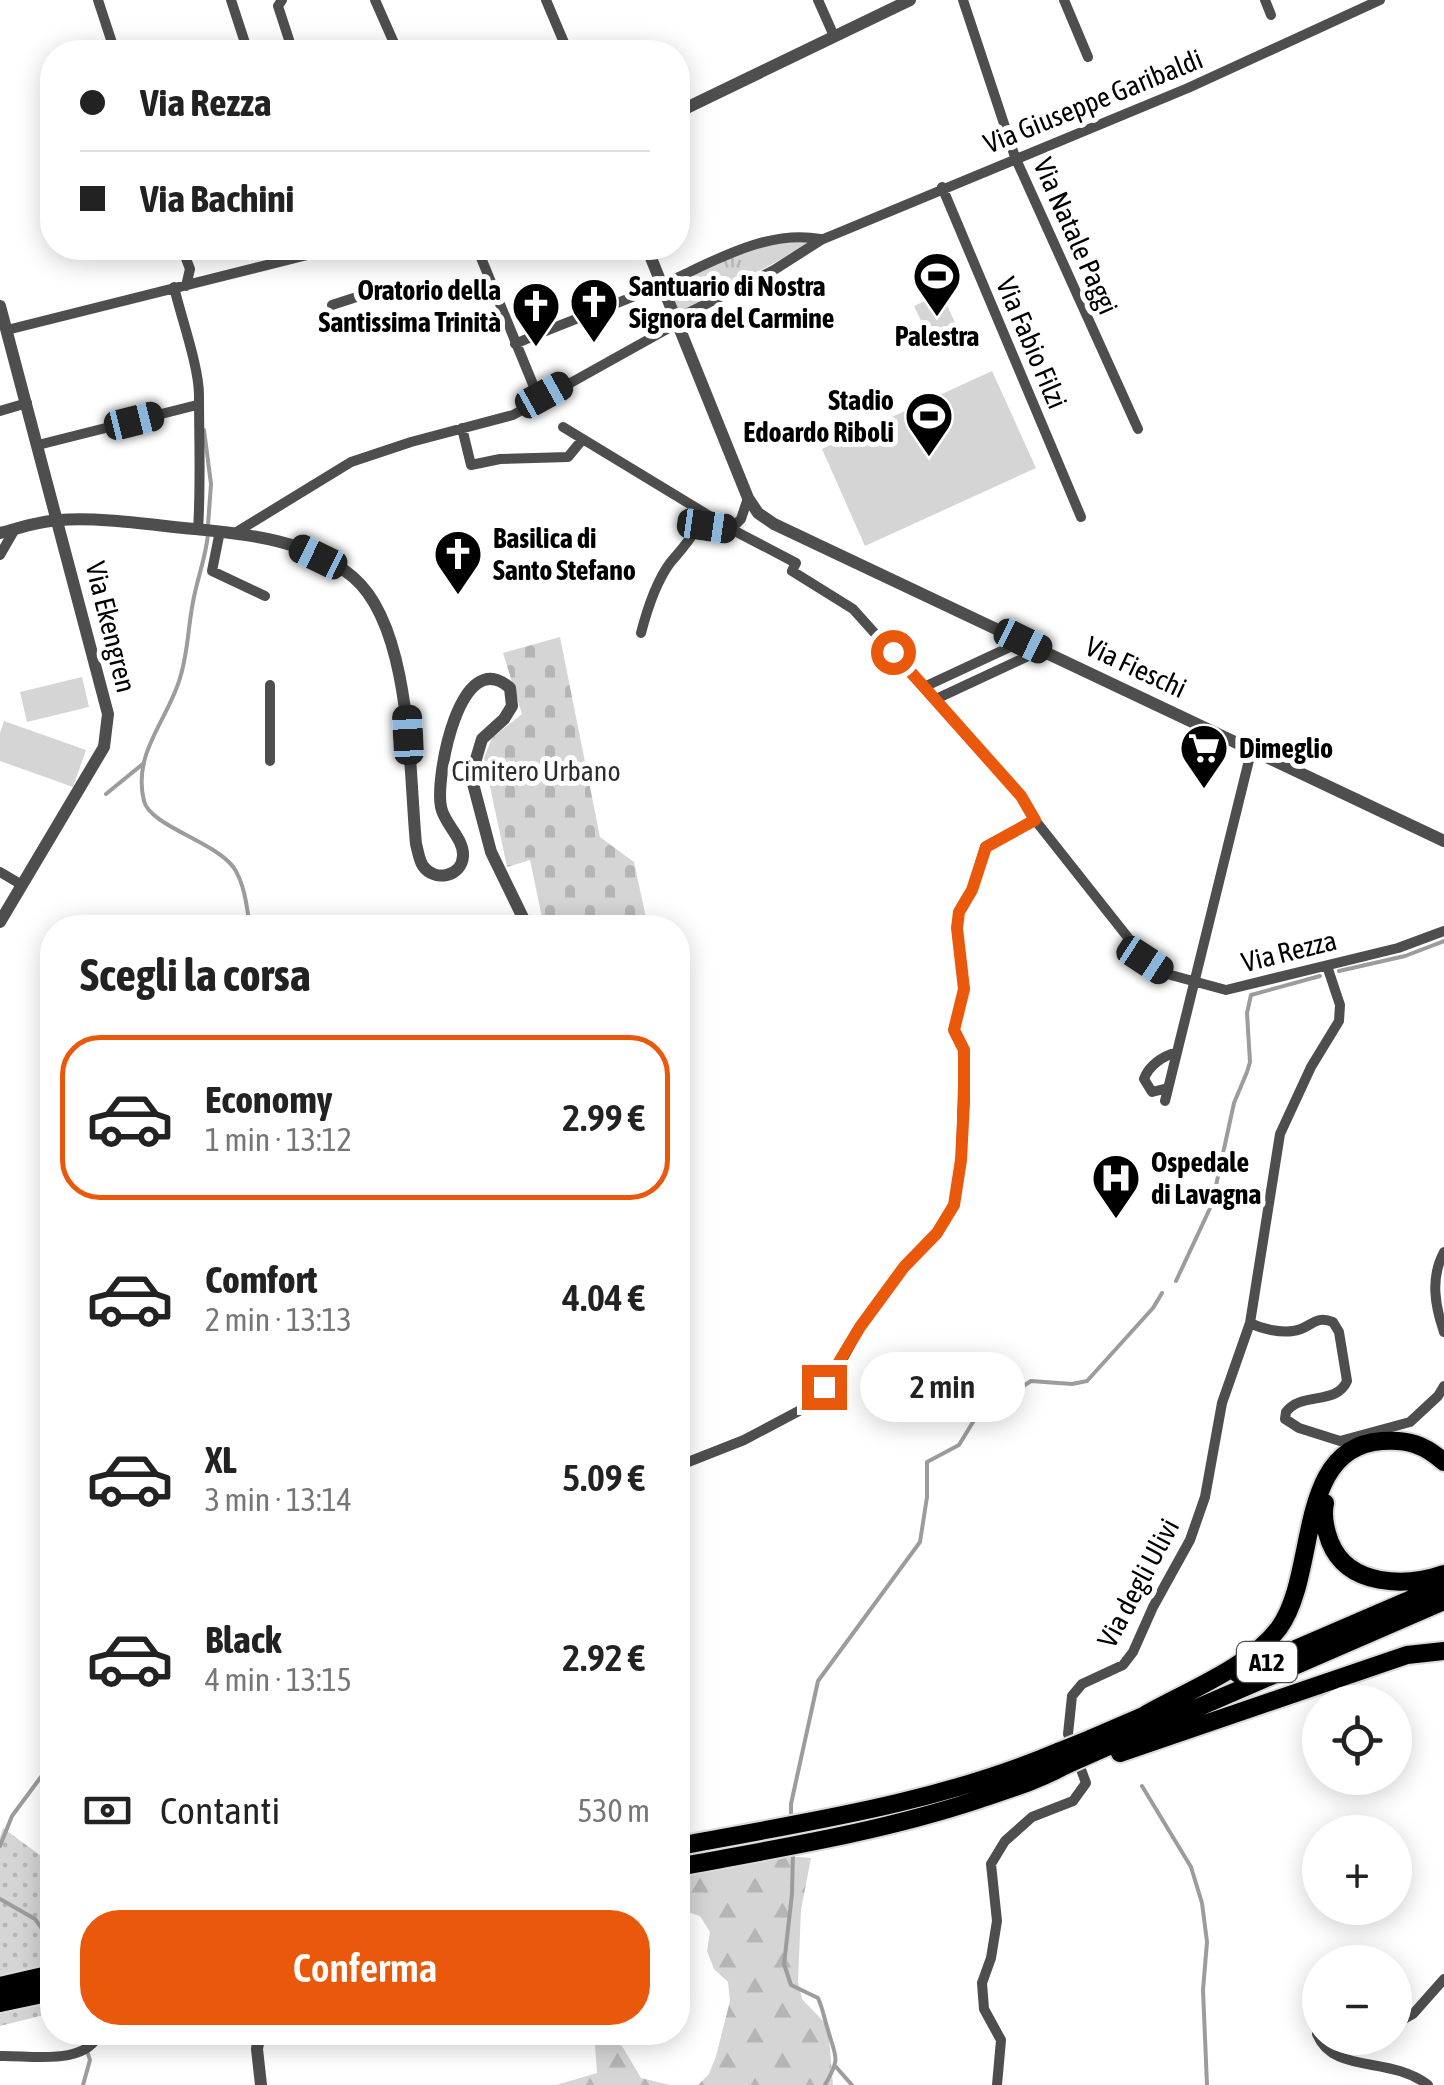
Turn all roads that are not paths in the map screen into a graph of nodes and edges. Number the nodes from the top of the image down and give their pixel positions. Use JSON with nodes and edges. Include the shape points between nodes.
{"nodes":[{"id":1,"x":98,"y":0,"type":"edge"},
{"id":2,"x":231,"y":0,"type":"edge"},
{"id":3,"x":282,"y":0,"type":"edge"},
{"id":4,"x":375,"y":0,"type":"edge"},
{"id":5,"x":546,"y":0,"type":"edge"},
{"id":6,"x":818,"y":0,"type":"edge"},
{"id":7,"x":910,"y":0,"type":"edge"},
{"id":8,"x":963,"y":0,"type":"edge"},
{"id":9,"x":1064,"y":0,"type":"edge"},
{"id":10,"x":1265,"y":0,"type":"edge"},
{"id":11,"x":1380,"y":0,"type":"edge"},
{"id":12,"x":1272,"y":15,"type":"dead end"},
{"id":13,"x":834,"y":36,"type":"junction"},
{"id":14,"x":112,"y":40,"type":"edge"},
{"id":15,"x":244,"y":40,"type":"edge"},
{"id":16,"x":290,"y":40,"type":"edge"},
{"id":17,"x":393,"y":40,"type":"edge"},
{"id":18,"x":563,"y":40,"type":"edge"},
{"id":19,"x":1088,"y":56,"type":"dead end"},
{"id":20,"x":690,"y":106,"type":"edge"},
{"id":21,"x":1015,"y":157,"type":"junction"},
{"id":22,"x":942,"y":187,"type":"junction"},
{"id":23,"x":821,"y":240,"type":"junction"},
{"id":24,"x":187,"y":260,"type":"edge"},
{"id":25,"x":286,"y":260,"type":"edge"},
{"id":26,"x":482,"y":260,"type":"edge"},
{"id":27,"x":653,"y":260,"type":"edge"},
{"id":28,"x":662,"y":284,"type":"junction"},
{"id":29,"x":180,"y":286,"type":"junction"},
{"id":30,"x":368,"y":293,"type":"dead end"},
{"id":31,"x":332,"y":305,"type":"dead end"},
{"id":32,"x":0,"y":308,"type":"edge"},
{"id":33,"x":677,"y":321,"type":"junction"},
{"id":34,"x":7,"y":330,"type":"junction"},
{"id":35,"x":515,"y":344,"type":"junction"},
{"id":36,"x":539,"y":399,"type":"junction"},
{"id":37,"x":27,"y":403,"type":"junction"},
{"id":38,"x":197,"y":406,"type":"junction"},
{"id":39,"x":0,"y":411,"type":"edge"},
{"id":40,"x":563,"y":427,"type":"dead end"},
{"id":41,"x":462,"y":428,"type":"junction"},
{"id":42,"x":1138,"y":430,"type":"dead end"},
{"id":43,"x":582,"y":440,"type":"junction"},
{"id":44,"x":38,"y":445,"type":"junction"},
{"id":45,"x":748,"y":498,"type":"junction"},
{"id":46,"x":1081,"y":517,"type":"dead end"},
{"id":47,"x":58,"y":520,"type":"junction"},
{"id":48,"x":16,"y":529,"type":"junction"},
{"id":49,"x":731,"y":529,"type":"junction"},
{"id":50,"x":215,"y":531,"type":"junction"},
{"id":51,"x":0,"y":533,"type":"edge"},
{"id":52,"x":807,"y":539,"type":"junction"},
{"id":53,"x":0,"y":555,"type":"edge"},
{"id":54,"x":796,"y":563,"type":"junction"},
{"id":55,"x":265,"y":596,"type":"dead end"},
{"id":56,"x":641,"y":633,"type":"dead end"},
{"id":57,"x":1023,"y":641,"type":"junction"},
{"id":58,"x":1041,"y":650,"type":"junction"},
{"id":59,"x":270,"y":685,"type":"dead end"},
{"id":60,"x":924,"y":686,"type":"junction"},
{"id":61,"x":936,"y":699,"type":"junction"},
{"id":62,"x":1252,"y":748,"type":"junction"},
{"id":63,"x":270,"y":762,"type":"dead end"},
{"id":64,"x":1035,"y":820,"type":"junction"},
{"id":65,"x":1444,"y":841,"type":"edge"},
{"id":66,"x":0,"y":872,"type":"edge"},
{"id":67,"x":22,"y":885,"type":"junction"},
{"id":68,"x":522,"y":915,"type":"edge"},
{"id":69,"x":0,"y":922,"type":"edge"},
{"id":70,"x":1444,"y":930,"type":"edge"},
{"id":71,"x":1327,"y":966,"type":"junction"},
{"id":72,"x":1194,"y":983,"type":"junction"},
{"id":73,"x":1177,"y":1052,"type":"junction"},
{"id":74,"x":1168,"y":1088,"type":"junction"},
{"id":75,"x":1165,"y":1101,"type":"dead end"},
{"id":76,"x":1444,"y":1252,"type":"edge"},
{"id":77,"x":1250,"y":1323,"type":"junction"},
{"id":78,"x":1444,"y":1332,"type":"edge"},
{"id":79,"x":1444,"y":1386,"type":"edge"},
{"id":80,"x":1372,"y":1442,"type":"junction"},
{"id":81,"x":690,"y":1461,"type":"edge"},
{"id":82,"x":1444,"y":1462,"type":"edge"},
{"id":83,"x":1444,"y":1574,"type":"edge"},
{"id":84,"x":1444,"y":1585,"type":"edge"},
{"id":85,"x":1444,"y":1601,"type":"edge"},
{"id":86,"x":1444,"y":1651,"type":"edge"},
{"id":87,"x":1145,"y":1715,"type":"junction"},
{"id":88,"x":1093,"y":1751,"type":"junction"},
{"id":89,"x":1018,"y":1778,"type":"junction"},
{"id":90,"x":690,"y":1844,"type":"edge"},
{"id":91,"x":690,"y":1865,"type":"edge"},
{"id":92,"x":40,"y":1977,"type":"edge"},
{"id":93,"x":1444,"y":1979,"type":"edge"},
{"id":94,"x":0,"y":1986,"type":"edge"},
{"id":95,"x":40,"y":1994,"type":"edge"},
{"id":96,"x":0,"y":2002,"type":"edge"},
{"id":97,"x":1412,"y":2014,"type":"edge"},
{"id":98,"x":92,"y":2045,"type":"edge"},
{"id":99,"x":258,"y":2045,"type":"edge"},
{"id":100,"x":1331,"y":2055,"type":"edge"},
{"id":101,"x":0,"y":2056,"type":"edge"},
{"id":102,"x":261,"y":2085,"type":"edge"},
{"id":103,"x":996,"y":2085,"type":"edge"},
{"id":104,"x":1428,"y":2085,"type":"edge"}],
"edges":[{"from":1,"to":14,"type":"street"},
{"from":2,"to":15,"type":"street"},
{"from":3,"to":16,"type":"street","via":[[278,6]]},
{"from":4,"to":17,"type":"street"},
{"from":5,"to":18,"type":"street"},
{"from":6,"to":13,"type":"street"},
{"from":7,"to":13,"type":"street"},
{"from":8,"to":21,"type":"street","name":"Via Natale Paggi"},
{"from":9,"to":19,"type":"street"},
{"from":10,"to":12,"type":"street"},
{"from":11,"to":21,"type":"street","name":"Via Giuseppe Garibaldi"},
{"from":13,"to":20,"type":"street"},
{"from":21,"to":22,"type":"street","name":"Via Giuseppe Garibaldi"},
{"from":21,"to":42,"type":"street","name":"Via Natale Paggi"},
{"from":22,"to":23,"type":"street","name":"Via Giuseppe Garibaldi"},
{"from":22,"to":46,"type":"street","name":"Via Fabio Filzi"},
{"from":23,"to":28,"type":"street","via":[[786,238],[735,250]]},
{"from":23,"to":33,"type":"street"},
{"from":24,"to":29,"type":"street","via":[[190,269]]},
{"from":25,"to":29,"type":"street"},
{"from":26,"to":35,"type":"street"},
{"from":27,"to":28,"type":"street"},
{"from":28,"to":33,"type":"street"},
{"from":28,"to":35,"type":"street"},
{"from":29,"to":34,"type":"street"},
{"from":29,"to":38,"type":"street"},
{"from":30,"to":31,"type":"street"},
{"from":32,"to":34,"type":"street","name":"Via Ekengren"},
{"from":33,"to":36,"type":"street"},
{"from":33,"to":45,"type":"street"},
{"from":34,"to":37,"type":"street","name":"Via Ekengren"},
{"from":35,"to":36,"type":"street"},
{"from":36,"to":41,"type":"street","via":[[514,414]]},
{"from":37,"to":39,"type":"street"},
{"from":37,"to":44,"type":"street","name":"Via Ekengren"},
{"from":38,"to":44,"type":"street"},
{"from":38,"to":50,"type":"street","via":[[201,472]]},
{"from":40,"to":43,"type":"street"},
{"from":41,"to":43,"type":"street","via":[[471,465],[568,457]]},
{"from":41,"to":50,"type":"street","via":[[352,462]]},
{"from":43,"to":49,"type":"street"},
{"from":44,"to":47,"type":"street","name":"Via Ekengren"},
{"from":45,"to":49,"type":"street"},
{"from":45,"to":52,"type":"street","name":"Via Fieschi","via":[[758,513]]},
{"from":47,"to":48,"type":"street"},
{"from":47,"to":50,"type":"street"},
{"from":47,"to":67,"type":"street","name":"Via Ekengren","via":[[108,714],[104,747]]},
{"from":48,"to":51,"type":"street"},
{"from":48,"to":53,"type":"street"},
{"from":49,"to":54,"type":"street"},
{"from":49,"to":56,"type":"street","via":[[696,529],[669,564]]},
{"from":50,"to":55,"type":"street","via":[[212,570]]},
{"from":50,"to":68,"type":"street","via":[[298,547],[339,567],[367,591],[407,706],[416,844],[423,866],[435,875],[456,870],[464,857],[441,810],[439,774],[465,694],[485,677],[510,688],[512,706],[482,740],[472,776],[490,852]]},
{"from":52,"to":54,"type":"street"},
{"from":52,"to":57,"type":"street","name":"Via Fieschi"},
{"from":54,"to":60,"type":"street","name":"Via Rezza","via":[[792,571],[854,608]]},
{"from":57,"to":58,"type":"street","name":"Via Fieschi"},
{"from":57,"to":60,"type":"street"},
{"from":58,"to":61,"type":"street"},
{"from":58,"to":62,"type":"street","name":"Via Fieschi"},
{"from":59,"to":63,"type":"street"},
{"from":60,"to":61,"type":"street","name":"Via Rezza"},
{"from":61,"to":64,"type":"street","name":"Via Rezza"},
{"from":62,"to":65,"type":"street","name":"Via Fieschi"},
{"from":62,"to":72,"type":"street"},
{"from":64,"to":72,"type":"street","name":"Via Rezza","via":[[1145,960]]},
{"from":64,"to":81,"type":"street","via":[[986,847],[959,912],[964,989],[954,1030],[964,1050],[964,1102],[954,1205],[860,1327],[812,1404]]},
{"from":66,"to":67,"type":"street"},
{"from":67,"to":69,"type":"street"},
{"from":70,"to":71,"type":"street","name":"Via Rezza"},
{"from":71,"to":72,"type":"street","name":"Via Rezza","via":[[1226,990]]},
{"from":71,"to":77,"type":"street","name":"Via degli Ulivi","via":[[1340,1005],[1338,1021],[1280,1134]]},
{"from":72,"to":73,"type":"street"},
{"from":73,"to":74,"type":"street"},
{"from":73,"to":74,"type":"street","via":[[1160,1059],[1144,1079],[1152,1092]]},
{"from":74,"to":75,"type":"street"},
{"from":76,"to":78,"type":"street","via":[[1435,1276]]},
{"from":77,"to":79,"type":"street","via":[[1294,1331],[1316,1319],[1333,1322],[1344,1389],[1296,1401],[1285,1419],[1326,1437],[1340,1441],[1410,1422]]},
{"from":77,"to":103,"type":"street","name":"Via degli Ulivi","via":[[1222,1403],[1190,1540],[1133,1652],[1072,1696],[1068,1734],[1086,1783],[1073,1801],[1032,1817],[1005,1840],[992,1864],[997,1921],[982,1983],[984,2009],[1001,2040]]},
{"from":80,"to":82,"type":"highway","via":[[1424,1446]]},
{"from":80,"to":83,"type":"highway","via":[[1342,1464],[1329,1484],[1323,1512],[1333,1550],[1382,1581]]},
{"from":80,"to":87,"type":"highway","via":[[1343,1456],[1322,1483],[1301,1574],[1280,1626],[1248,1658]]},
{"from":84,"to":87,"type":"highway","number":"A12"},
{"from":85,"to":88,"type":"highway","number":"A12"},
{"from":86,"to":88,"type":"highway","via":[[1407,1654]]},
{"from":87,"to":88,"type":"highway","number":"A12"},
{"from":88,"to":89,"type":"highway","number":"A12","bridge":true},
{"from":89,"to":90,"type":"highway","number":"A12"},
{"from":89,"to":91,"type":"highway","number":"A12","via":[[940,1812]]},
{"from":92,"to":94,"type":"highway"},
{"from":93,"to":97,"type":"street"},
{"from":95,"to":96,"type":"highway"},
{"from":98,"to":101,"type":"street","via":[[76,2054]]},
{"from":99,"to":102,"type":"street"},
{"from":100,"to":104,"type":"street","via":[[1408,2072]]}]}
